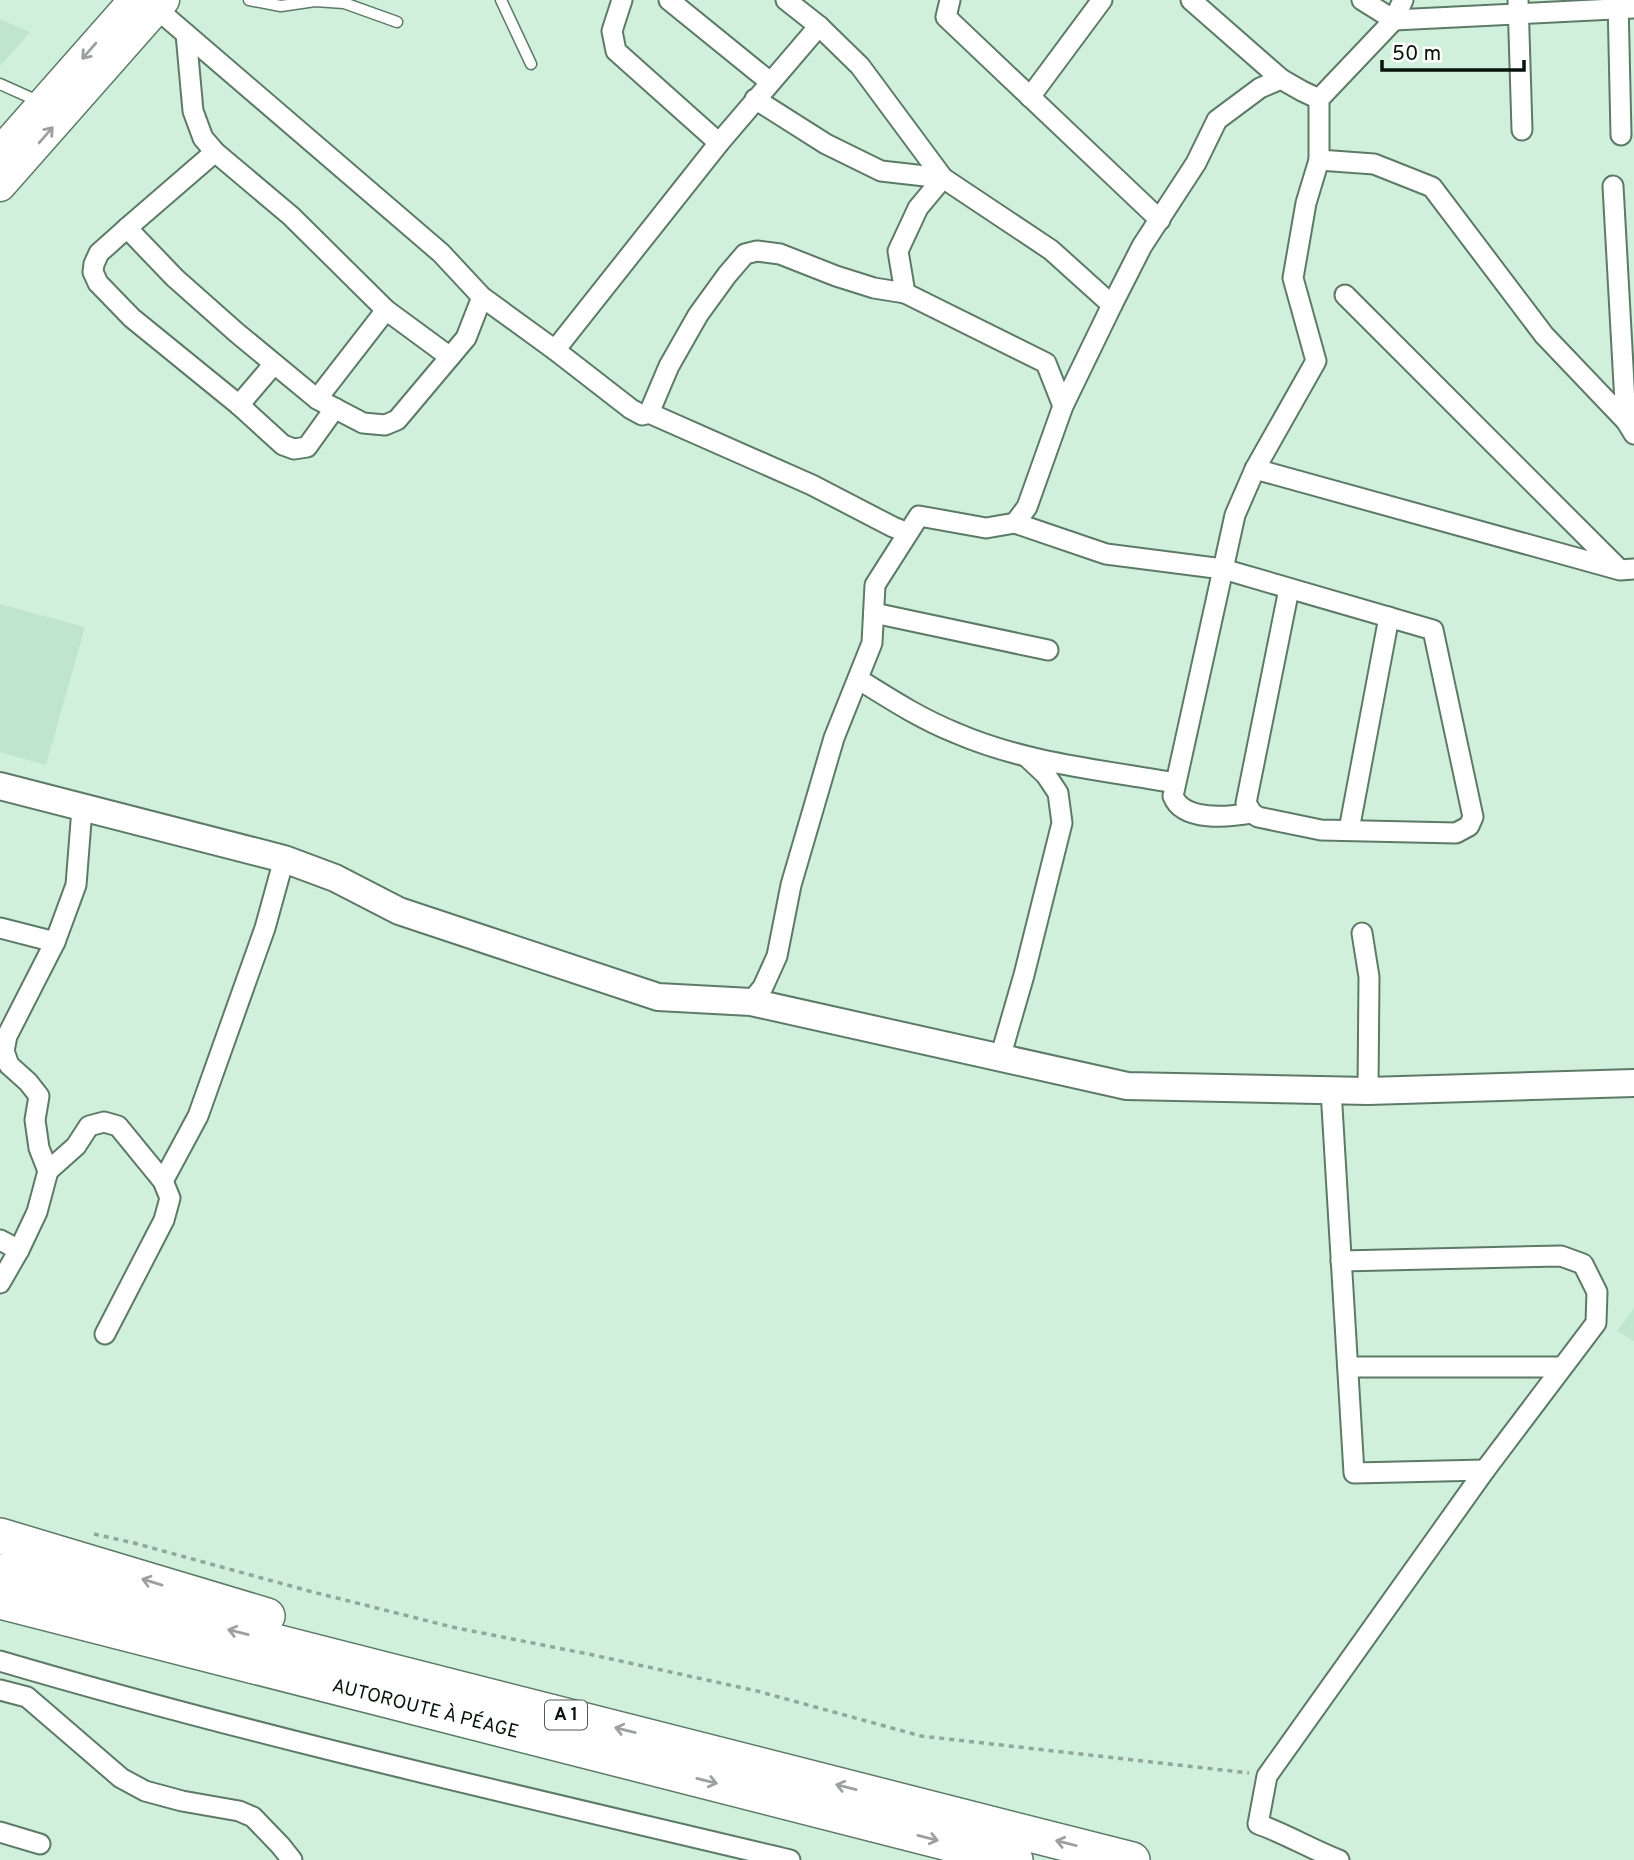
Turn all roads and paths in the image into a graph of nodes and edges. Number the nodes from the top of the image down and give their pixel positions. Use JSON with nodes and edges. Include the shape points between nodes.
{"nodes":[{"id":1,"x":249,"y":0,"type":"edge"},
{"id":2,"x":502,"y":0,"type":"edge"},
{"id":3,"x":622,"y":0,"type":"edge"},
{"id":4,"x":669,"y":0,"type":"edge"},
{"id":5,"x":786,"y":0,"type":"edge"},
{"id":6,"x":950,"y":0,"type":"edge"},
{"id":7,"x":1102,"y":0,"type":"edge"},
{"id":8,"x":1191,"y":0,"type":"edge"},
{"id":9,"x":1362,"y":0,"type":"edge"},
{"id":10,"x":1403,"y":0,"type":"edge"},
{"id":11,"x":152,"y":3,"type":"edge"},
{"id":12,"x":1624,"y":5,"type":"edge"},
{"id":13,"x":1518,"y":7,"type":"edge"},
{"id":14,"x":1394,"y":20,"type":"junction"},
{"id":15,"x":397,"y":22,"type":"dead end"},
{"id":16,"x":819,"y":26,"type":"junction"},
{"id":17,"x":186,"y":34,"type":"junction"},
{"id":18,"x":531,"y":64,"type":"dead end"},
{"id":19,"x":1281,"y":79,"type":"junction"},
{"id":20,"x":770,"y":82,"type":"junction"},
{"id":21,"x":0,"y":85,"type":"edge"},
{"id":22,"x":1030,"y":97,"type":"junction"},
{"id":23,"x":755,"y":99,"type":"junction"},
{"id":24,"x":1319,"y":99,"type":"junction"},
{"id":25,"x":43,"y":103,"type":"junction"},
{"id":26,"x":1522,"y":130,"type":"dead end"},
{"id":27,"x":1621,"y":135,"type":"dead end"},
{"id":28,"x":719,"y":143,"type":"junction"},
{"id":29,"x":0,"y":152,"type":"edge"},
{"id":30,"x":215,"y":152,"type":"junction"},
{"id":31,"x":1319,"y":160,"type":"junction"},
{"id":32,"x":943,"y":178,"type":"junction"},
{"id":33,"x":0,"y":186,"type":"edge"},
{"id":34,"x":1613,"y":186,"type":"dead end"},
{"id":35,"x":1160,"y":220,"type":"junction"},
{"id":36,"x":127,"y":228,"type":"junction"},
{"id":37,"x":905,"y":293,"type":"junction"},
{"id":38,"x":1345,"y":295,"type":"dead end"},
{"id":39,"x":482,"y":297,"type":"junction"},
{"id":40,"x":1112,"y":305,"type":"junction"},
{"id":41,"x":386,"y":310,"type":"junction"},
{"id":42,"x":555,"y":350,"type":"junction"},
{"id":43,"x":450,"y":357,"type":"junction"},
{"id":44,"x":274,"y":364,"type":"junction"},
{"id":45,"x":317,"y":399,"type":"junction"},
{"id":46,"x":239,"y":405,"type":"junction"},
{"id":47,"x":1063,"y":406,"type":"junction"},
{"id":48,"x":335,"y":408,"type":"junction"},
{"id":49,"x":649,"y":413,"type":"junction"},
{"id":50,"x":1630,"y":428,"type":"edge"},
{"id":51,"x":1255,"y":469,"type":"junction"},
{"id":52,"x":1015,"y":523,"type":"junction"},
{"id":53,"x":908,"y":533,"type":"junction"},
{"id":54,"x":1223,"y":569,"type":"junction"},
{"id":55,"x":1627,"y":569,"type":"edge"},
{"id":56,"x":1289,"y":589,"type":"junction"},
{"id":57,"x":874,"y":613,"type":"junction"},
{"id":58,"x":1389,"y":617,"type":"junction"},
{"id":59,"x":1048,"y":650,"type":"dead end"},
{"id":60,"x":858,"y":679,"type":"junction"},
{"id":61,"x":1027,"y":757,"type":"junction"},
{"id":62,"x":1175,"y":783,"type":"junction"},
{"id":63,"x":0,"y":786,"type":"edge"},
{"id":64,"x":82,"y":809,"type":"junction"},
{"id":65,"x":1252,"y":813,"type":"junction"},
{"id":66,"x":1349,"y":830,"type":"junction"},
{"id":67,"x":284,"y":859,"type":"junction"},
{"id":68,"x":0,"y":928,"type":"edge"},
{"id":69,"x":1363,"y":933,"type":"dead end"},
{"id":70,"x":55,"y":942,"type":"junction"},
{"id":71,"x":751,"y":1002,"type":"junction"},
{"id":72,"x":1000,"y":1058,"type":"junction"},
{"id":73,"x":1634,"y":1083,"type":"edge"},
{"id":74,"x":1331,"y":1090,"type":"junction"},
{"id":75,"x":1368,"y":1091,"type":"junction"},
{"id":76,"x":48,"y":1171,"type":"junction"},
{"id":77,"x":163,"y":1181,"type":"junction"},
{"id":78,"x":0,"y":1240,"type":"edge"},
{"id":79,"x":19,"y":1250,"type":"junction"},
{"id":80,"x":1341,"y":1261,"type":"junction"},
{"id":81,"x":0,"y":1283,"type":"edge"},
{"id":82,"x":105,"y":1334,"type":"dead end"},
{"id":83,"x":1348,"y":1367,"type":"junction"},
{"id":84,"x":1562,"y":1367,"type":"junction"},
{"id":85,"x":1485,"y":1470,"type":"junction"},
{"id":86,"x":82,"y":1532,"type":"dead end"},
{"id":87,"x":0,"y":1536,"type":"edge"},
{"id":88,"x":0,"y":1572,"type":"edge"},
{"id":89,"x":0,"y":1601,"type":"edge"},
{"id":90,"x":0,"y":1618,"type":"edge"},
{"id":91,"x":0,"y":1661,"type":"edge"},
{"id":92,"x":0,"y":1690,"type":"edge"},
{"id":93,"x":566,"y":1730,"type":"junction"},
{"id":94,"x":1267,"y":1776,"type":"junction"},
{"id":95,"x":0,"y":1832,"type":"edge"},
{"id":96,"x":40,"y":1844,"type":"dead end"},
{"id":97,"x":292,"y":1860,"type":"edge"},
{"id":98,"x":790,"y":1860,"type":"edge"},
{"id":99,"x":1015,"y":1860,"type":"edge"},
{"id":100,"x":1132,"y":1860,"type":"edge"},
{"id":101,"x":1339,"y":1860,"type":"edge"}],
"edges":[{"from":1,"to":15,"type":"lane","via":[[281,6],[344,3]]},
{"from":2,"to":18,"type":"lane"},
{"from":3,"to":28,"type":"street","via":[[612,31],[616,51]]},
{"from":4,"to":20,"type":"street"},
{"from":5,"to":16,"type":"street"},
{"from":6,"to":22,"type":"street","via":[[946,17]]},
{"from":7,"to":22,"type":"street"},
{"from":8,"to":19,"type":"street"},
{"from":9,"to":14,"type":"street"},
{"from":10,"to":14,"type":"street"},
{"from":11,"to":17,"type":"street"},
{"from":11,"to":25,"type":"main road","one_way":true},
{"from":33,"to":11,"type":"main road","one_way":true},
{"from":12,"to":13,"type":"street"},
{"from":12,"to":27,"type":"street"},
{"from":13,"to":14,"type":"street"},
{"from":13,"to":26,"type":"street"},
{"from":14,"to":24,"type":"street"},
{"from":16,"to":20,"type":"street"},
{"from":16,"to":32,"type":"street","via":[[860,66]]},
{"from":17,"to":30,"type":"street","via":[[192,111],[203,138]]},
{"from":17,"to":39,"type":"street","via":[[441,253]]},
{"from":19,"to":24,"type":"street"},
{"from":19,"to":35,"type":"street","via":[[1260,88],[1217,120]]},
{"from":20,"to":23,"type":"street"},
{"from":21,"to":25,"type":"lane"},
{"from":22,"to":35,"type":"street"},
{"from":23,"to":28,"type":"street"},
{"from":23,"to":32,"type":"street","via":[[825,144],[881,171]]},
{"from":24,"to":31,"type":"street"},
{"from":25,"to":29,"type":"main road"},
{"from":28,"to":42,"type":"street"},
{"from":30,"to":36,"type":"street"},
{"from":30,"to":41,"type":"street","via":[[291,216]]},
{"from":31,"to":50,"type":"street","via":[[1374,164],[1432,187],[1544,335]]},
{"from":31,"to":51,"type":"street","via":[[1306,202],[1293,278],[1316,361]]},
{"from":32,"to":37,"type":"street","via":[[918,208],[898,251]]},
{"from":32,"to":40,"type":"street","via":[[1051,250]]},
{"from":34,"to":50,"type":"street"},
{"from":35,"to":40,"type":"street"},
{"from":36,"to":44,"type":"street"},
{"from":36,"to":46,"type":"street","via":[[99,253],[93,272],[98,283]]},
{"from":37,"to":47,"type":"street","via":[[1046,362]]},
{"from":37,"to":49,"type":"street","via":[[874,288],[780,254],[745,254],[698,315]]},
{"from":38,"to":55,"type":"street"},
{"from":39,"to":42,"type":"street"},
{"from":39,"to":43,"type":"street","via":[[466,338]]},
{"from":40,"to":47,"type":"street"},
{"from":41,"to":43,"type":"street"},
{"from":41,"to":45,"type":"street"},
{"from":42,"to":49,"type":"street","via":[[631,409]]},
{"from":43,"to":48,"type":"street","via":[[397,420],[385,425],[363,423]]},
{"from":44,"to":45,"type":"street"},
{"from":44,"to":46,"type":"street"},
{"from":45,"to":48,"type":"street"},
{"from":46,"to":48,"type":"street","via":[[283,445],[294,449],[307,447]]},
{"from":47,"to":52,"type":"street","via":[[1027,507]]},
{"from":49,"to":53,"type":"street","via":[[813,485]]},
{"from":51,"to":54,"type":"street","via":[[1235,515]]},
{"from":51,"to":55,"type":"street"},
{"from":52,"to":53,"type":"street","via":[[986,528],[919,516]]},
{"from":52,"to":54,"type":"street","via":[[1107,554]]},
{"from":53,"to":57,"type":"street","via":[[875,585]]},
{"from":54,"to":56,"type":"street"},
{"from":54,"to":62,"type":"street"},
{"from":56,"to":58,"type":"street"},
{"from":56,"to":65,"type":"street","via":[[1246,803]]},
{"from":57,"to":59,"type":"street"},
{"from":57,"to":60,"type":"street","via":[[872,643]]},
{"from":58,"to":66,"type":"street"},
{"from":58,"to":66,"type":"street","via":[[1433,630],[1472,817],[1469,827],[1456,833]]},
{"from":60,"to":61,"type":"street","via":[[907,710],[958,734]]},
{"from":60,"to":71,"type":"street","via":[[834,738],[795,871],[778,956]]},
{"from":61,"to":62,"type":"street"},
{"from":61,"to":72,"type":"street","via":[[1058,793],[1062,823]]},
{"from":62,"to":65,"type":"street","via":[[1176,804],[1186,810],[1215,817]]},
{"from":63,"to":64,"type":"street"},
{"from":64,"to":67,"type":"street"},
{"from":64,"to":70,"type":"street","via":[[76,885]]},
{"from":65,"to":66,"type":"street","via":[[1321,830]]},
{"from":67,"to":71,"type":"street","via":[[399,911],[658,997]]},
{"from":67,"to":77,"type":"street","via":[[265,928],[198,1116]]},
{"from":68,"to":70,"type":"street"},
{"from":69,"to":75,"type":"street","via":[[1368,977]]},
{"from":70,"to":76,"type":"street","via":[[7,1036],[4,1051],[9,1065],[39,1096],[35,1120]]},
{"from":71,"to":72,"type":"street"},
{"from":72,"to":74,"type":"street","via":[[1127,1086]]},
{"from":73,"to":75,"type":"street"},
{"from":74,"to":75,"type":"street"},
{"from":74,"to":80,"type":"street"},
{"from":76,"to":77,"type":"street","via":[[76,1146],[89,1126],[104,1122],[118,1126]]},
{"from":76,"to":79,"type":"street","via":[[37,1212]]},
{"from":77,"to":82,"type":"street","via":[[170,1198],[164,1220]]},
{"from":78,"to":79,"type":"street"},
{"from":79,"to":81,"type":"street"},
{"from":80,"to":83,"type":"street"},
{"from":80,"to":84,"type":"street","via":[[1561,1256],[1583,1264],[1597,1292],[1596,1324]]},
{"from":83,"to":84,"type":"street"},
{"from":83,"to":85,"type":"street","via":[[1354,1472]]},
{"from":84,"to":85,"type":"street"},
{"from":85,"to":94,"type":"street"},
{"from":86,"to":94,"type":"path","via":[[452,1628],[757,1691],[921,1735]]},
{"from":93,"to":87,"type":"highway","one_way":true,"via":[[441,1669]]},
{"from":93,"to":88,"type":"highway","number":"A 1","one_way":true},
{"from":89,"to":93,"type":"highway","name":"AUTOROUTE À PÉAGE","number":"A 1"},
{"from":90,"to":93,"type":"highway"},
{"from":91,"to":98,"type":"street","via":[[248,1729]]},
{"from":92,"to":97,"type":"street","via":[[27,1697],[121,1778],[145,1791],[253,1817]]},
{"from":93,"to":99,"type":"highway","name":"AUTOROUTE À PÉAGE","number":"A 1","one_way":true},
{"from":100,"to":93,"type":"highway","number":"A 1","one_way":true},
{"from":94,"to":101,"type":"street","via":[[1258,1824]]},
{"from":95,"to":96,"type":"street"}]}
